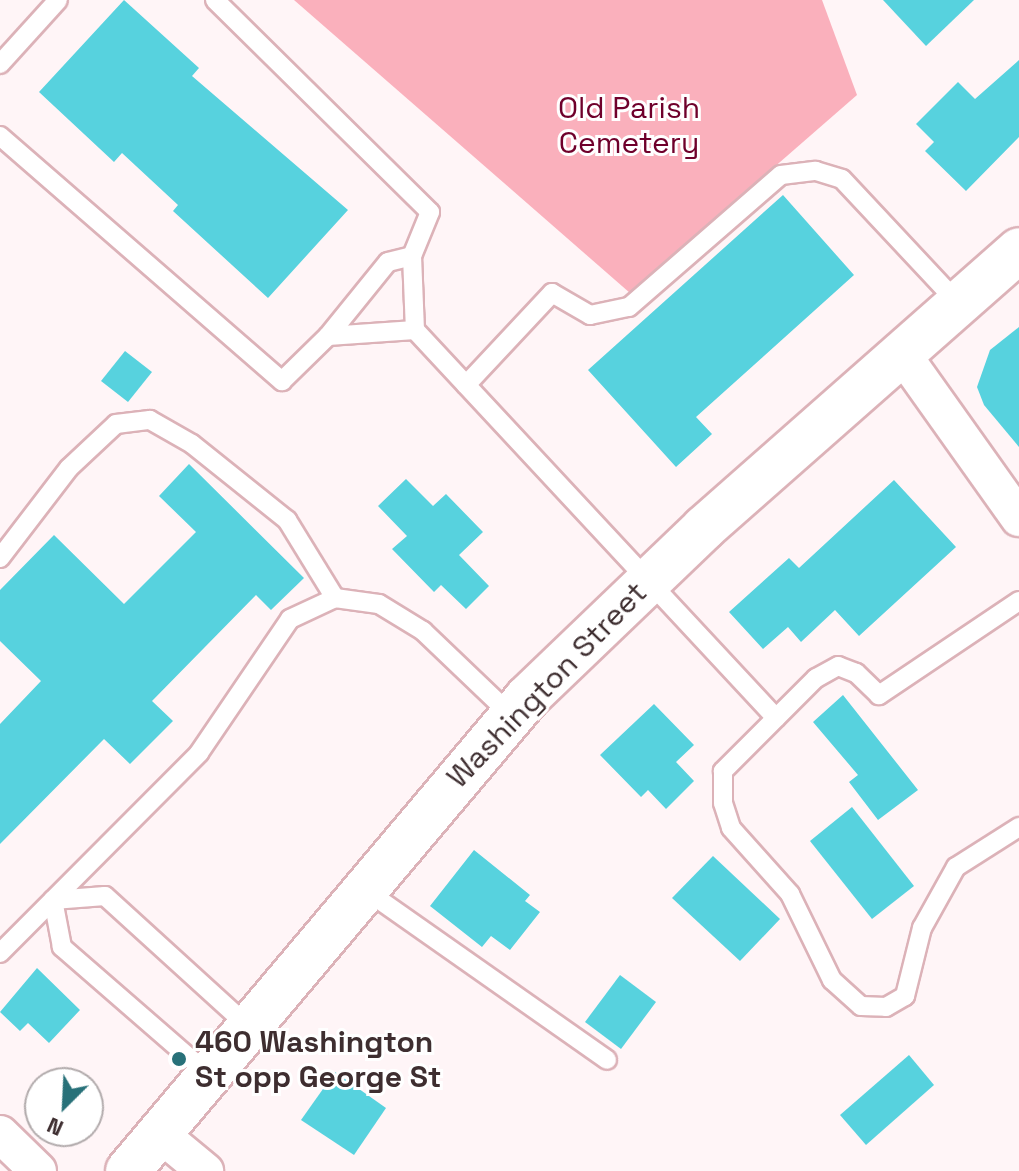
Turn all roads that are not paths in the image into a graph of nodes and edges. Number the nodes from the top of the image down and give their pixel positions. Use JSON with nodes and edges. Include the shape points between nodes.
{"nodes":[{"id":1,"x":58,"y":0,"type":"edge"},
{"id":2,"x":215,"y":0,"type":"edge"},
{"id":3,"x":0,"y":64,"type":"edge"},
{"id":4,"x":0,"y":136,"type":"edge"},
{"id":5,"x":1019,"y":250,"type":"edge"},
{"id":6,"x":412,"y":256,"type":"junction"},
{"id":7,"x":959,"y":304,"type":"junction"},
{"id":8,"x":415,"y":330,"type":"junction"},
{"id":9,"x":328,"y":336,"type":"junction"},
{"id":10,"x":903,"y":355,"type":"junction"},
{"id":11,"x":466,"y":385,"type":"junction"},
{"id":12,"x":1019,"y":518,"type":"edge"},
{"id":13,"x":0,"y":558,"type":"edge"},
{"id":14,"x":646,"y":581,"type":"junction"},
{"id":15,"x":335,"y":598,"type":"junction"},
{"id":16,"x":1019,"y":601,"type":"edge"},
{"id":17,"x":511,"y":715,"type":"junction"},
{"id":18,"x":776,"y":718,"type":"junction"},
{"id":19,"x":1019,"y":827,"type":"edge"},
{"id":20,"x":363,"y":888,"type":"junction"},
{"id":21,"x":53,"y":900,"type":"junction"},
{"id":22,"x":0,"y":953,"type":"edge"},
{"id":23,"x":248,"y":1026,"type":"junction"},
{"id":24,"x":607,"y":1060,"type":"dead end"},
{"id":25,"x":208,"y":1074,"type":"junction"},
{"id":26,"x":159,"y":1133,"type":"junction"},
{"id":27,"x":0,"y":1134,"type":"edge"},
{"id":28,"x":38,"y":1171,"type":"edge"},
{"id":29,"x":128,"y":1171,"type":"edge"},
{"id":30,"x":205,"y":1171,"type":"edge"}],
"edges":[{"from":1,"to":3,"type":"lane"},
{"from":2,"to":6,"type":"lane","via":[[430,212]]},
{"from":4,"to":9,"type":"lane","via":[[282,381]]},
{"from":5,"to":7,"type":"main road","name":"Washington Street"},
{"from":6,"to":8,"type":"lane"},
{"from":6,"to":9,"type":"lane","via":[[388,262]]},
{"from":7,"to":10,"type":"main road","name":"Washington Street"},
{"from":7,"to":11,"type":"lane","via":[[842,179],[816,171],[771,180],[621,311],[590,315],[552,293]]},
{"from":8,"to":9,"type":"lane"},
{"from":8,"to":11,"type":"lane"},
{"from":10,"to":12,"type":"street"},
{"from":10,"to":14,"type":"main road","name":"Washington Street"},
{"from":11,"to":14,"type":"lane"},
{"from":13,"to":15,"type":"lane","via":[[69,468],[116,424],[150,420],[192,444],[287,520]]},
{"from":14,"to":17,"type":"main road","name":"Washington Street"},
{"from":14,"to":18,"type":"lane"},
{"from":15,"to":17,"type":"lane","via":[[379,604],[423,631]]},
{"from":15,"to":21,"type":"lane","via":[[290,619],[199,753]]},
{"from":16,"to":18,"type":"lane","via":[[879,695],[856,673],[838,666],[816,678]]},
{"from":17,"to":20,"type":"main road","name":"Washington Street"},
{"from":18,"to":19,"type":"lane","via":[[723,771],[723,803],[731,828],[790,894],[832,980],[861,1006],[886,1007],[905,996],[922,928],[956,867]]},
{"from":20,"to":23,"type":"main road","name":"Washington Street"},
{"from":20,"to":24,"type":"lane"},
{"from":21,"to":22,"type":"lane"},
{"from":21,"to":23,"type":"lane","via":[[105,896]]},
{"from":21,"to":25,"type":"lane","via":[[62,947]]},
{"from":23,"to":25,"type":"main road","name":"Washington Street"},
{"from":25,"to":26,"type":"main road","name":"Washington Street"},
{"from":26,"to":29,"type":"main road","name":"Washington Street"},
{"from":26,"to":30,"type":"street"},
{"from":27,"to":28,"type":"street"}]}
